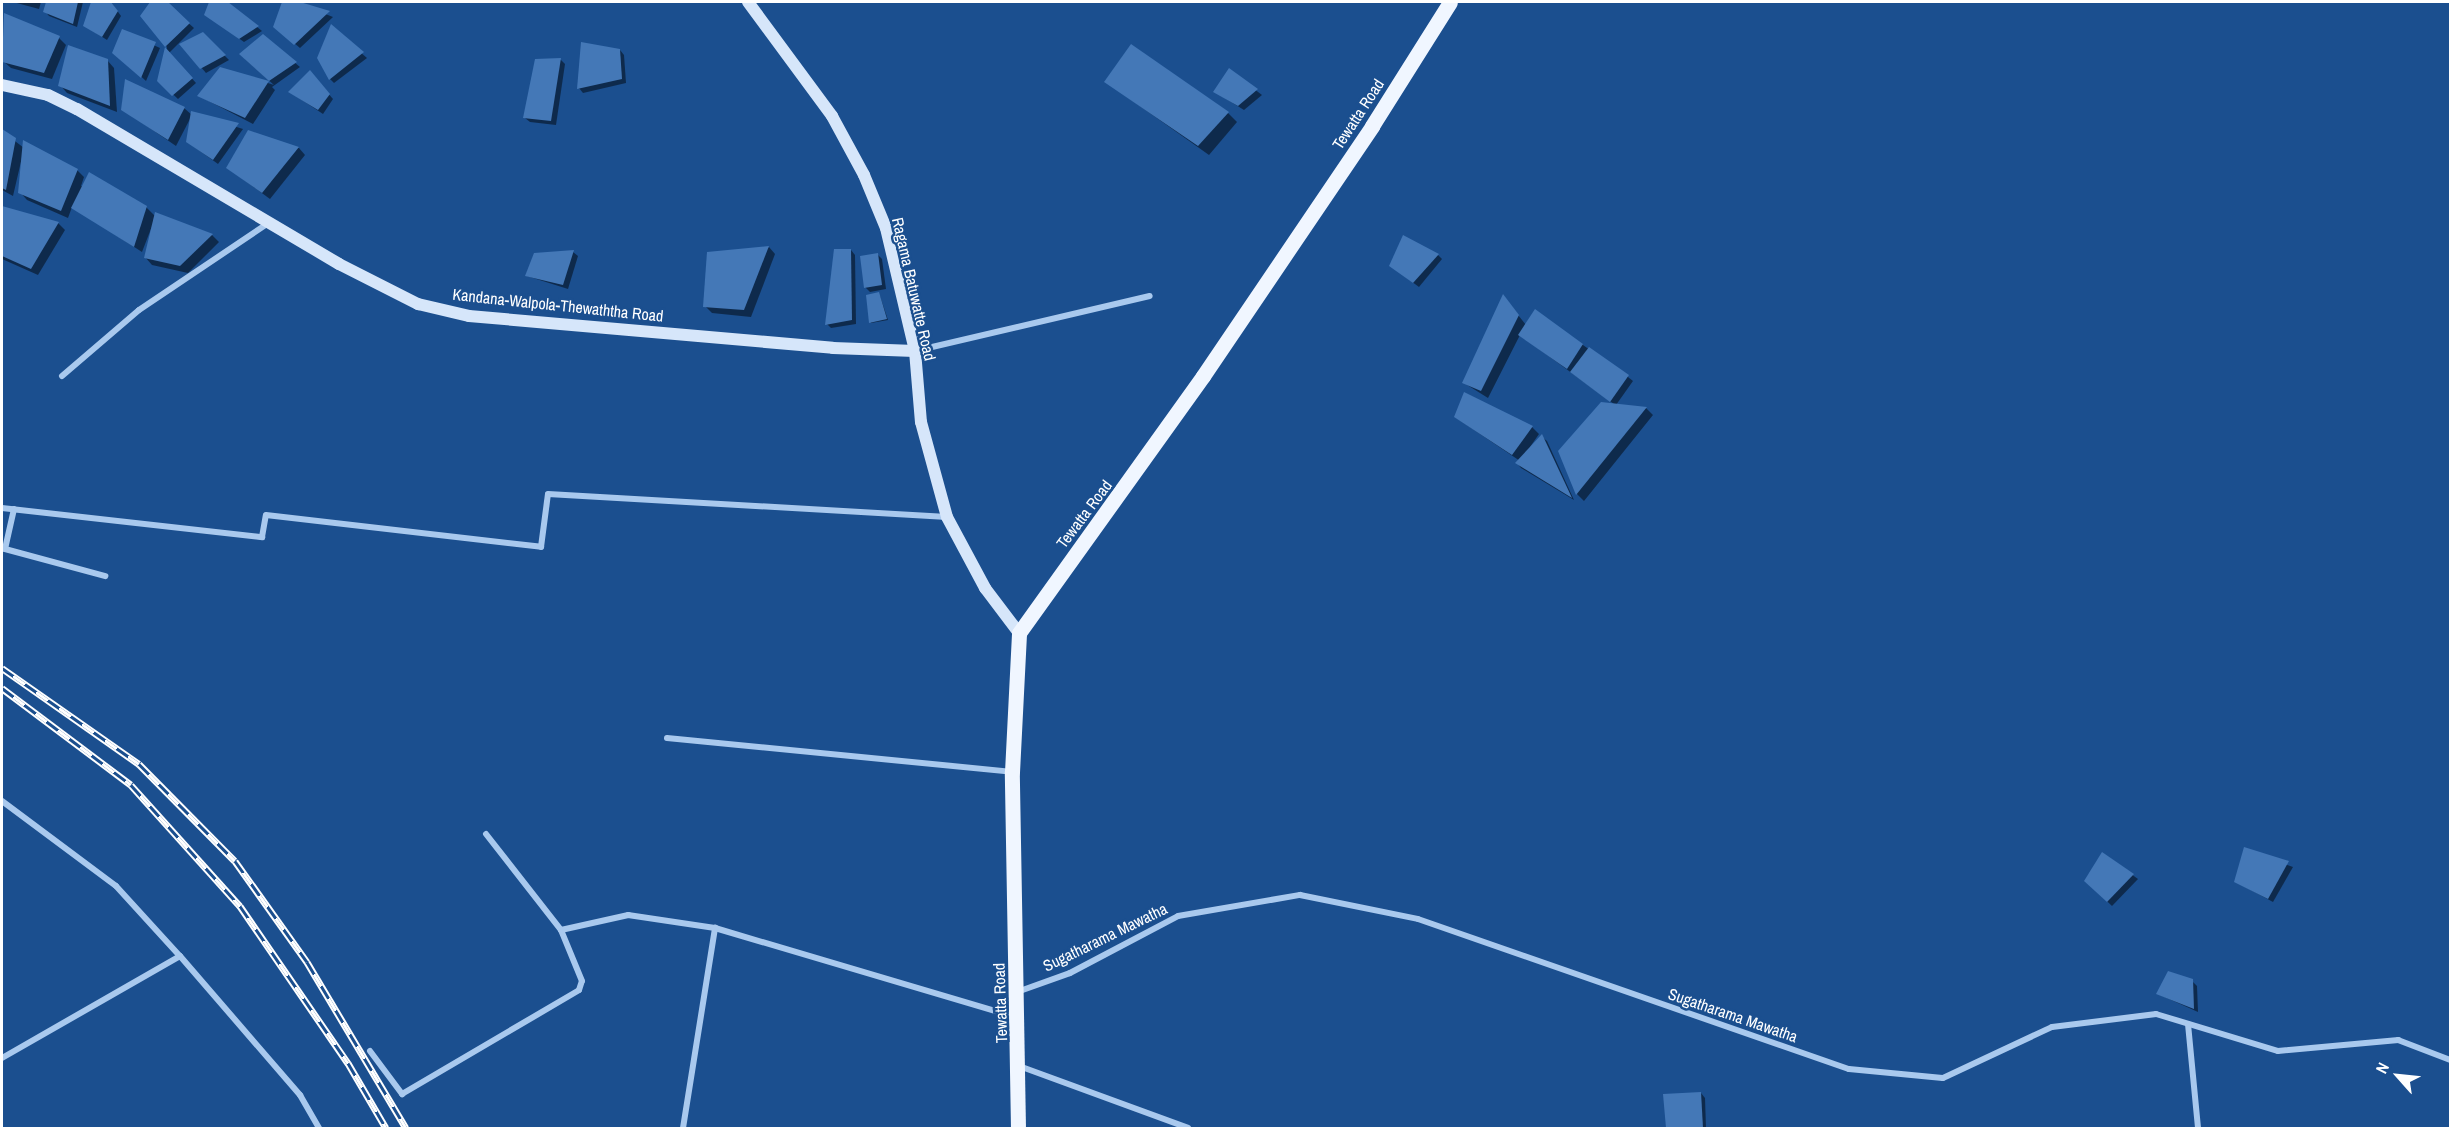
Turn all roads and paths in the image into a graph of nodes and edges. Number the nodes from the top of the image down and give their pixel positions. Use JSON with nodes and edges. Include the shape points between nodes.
{"nodes":[{"id":1,"x":748,"y":2,"type":"edge"},
{"id":2,"x":1450,"y":2,"type":"edge"},
{"id":3,"x":2,"y":85,"type":"edge"},
{"id":4,"x":271,"y":221,"type":"junction"},
{"id":5,"x":1150,"y":296,"type":"dead end"},
{"id":6,"x":915,"y":351,"type":"junction"},
{"id":7,"x":62,"y":376,"type":"dead end"},
{"id":8,"x":2,"y":508,"type":"edge"},
{"id":9,"x":14,"y":509,"type":"junction"},
{"id":10,"x":947,"y":517,"type":"junction"},
{"id":11,"x":105,"y":576,"type":"dead end"},
{"id":12,"x":1019,"y":633,"type":"junction"},
{"id":13,"x":667,"y":738,"type":"dead end"},
{"id":14,"x":1012,"y":772,"type":"junction"},
{"id":15,"x":2,"y":801,"type":"edge"},
{"id":16,"x":486,"y":834,"type":"dead end"},
{"id":17,"x":715,"y":928,"type":"junction"},
{"id":18,"x":561,"y":930,"type":"junction"},
{"id":19,"x":180,"y":956,"type":"junction"},
{"id":20,"x":1017,"y":992,"type":"junction"},
{"id":21,"x":1019,"y":1018,"type":"junction"},
{"id":22,"x":2188,"y":1024,"type":"junction"},
{"id":23,"x":370,"y":1051,"type":"dead end"},
{"id":24,"x":2,"y":1058,"type":"edge"},
{"id":25,"x":2451,"y":1060,"type":"edge"},
{"id":26,"x":1019,"y":1066,"type":"junction"},
{"id":27,"x":319,"y":1128,"type":"edge"},
{"id":28,"x":683,"y":1128,"type":"edge"},
{"id":29,"x":1018,"y":1128,"type":"edge"},
{"id":30,"x":1188,"y":1128,"type":"edge"},
{"id":31,"x":2198,"y":1128,"type":"edge"}],
"edges":[{"from":1,"to":6,"type":"street","name":"Ragama Batuwatte Road","via":[[832,116],[864,175],[886,228]]},
{"from":2,"to":12,"type":"main road","name":"Tewatta Road","via":[[1372,126],[1203,376]]},
{"from":3,"to":4,"type":"street","name":"Kandana-Walpola-Thewaththa Road","via":[[48,95],[77,109]]},
{"from":4,"to":6,"type":"street","name":"Kandana-Walpola-Thewaththa Road","via":[[339,264],[418,304],[469,316],[833,348]]},
{"from":4,"to":7,"type":"street","via":[[139,310]]},
{"from":5,"to":6,"type":"street"},
{"from":6,"to":10,"type":"street","name":"Ragama Batuwatte Road","via":[[921,422]]},
{"from":8,"to":9,"type":"street"},
{"from":9,"to":10,"type":"street","via":[[262,537],[266,515],[541,547],[548,494]]},
{"from":9,"to":11,"type":"street","via":[[5,549]]},
{"from":10,"to":12,"type":"street","name":"Ragama Batuwatte Road","via":[[985,588]]},
{"from":12,"to":14,"type":"main road","name":"Tewatta Road"},
{"from":13,"to":14,"type":"street"},
{"from":14,"to":20,"type":"main road","name":"Tewatta Road"},
{"from":15,"to":19,"type":"street","via":[[116,886]]},
{"from":16,"to":18,"type":"street"},
{"from":17,"to":18,"type":"street","via":[[628,915]]},
{"from":17,"to":21,"type":"street"},
{"from":17,"to":28,"type":"street"},
{"from":18,"to":23,"type":"street","via":[[582,981],[579,990],[402,1094]]},
{"from":19,"to":24,"type":"street"},
{"from":19,"to":27,"type":"street","via":[[300,1095]]},
{"from":20,"to":21,"type":"main road","name":"Tewatta Road"},
{"from":20,"to":22,"type":"street","name":"Sugatharama Mawatha","via":[[1070,973],[1178,916],[1300,895],[1418,919],[1849,1070],[1943,1078],[2052,1027],[2156,1014]]},
{"from":21,"to":26,"type":"main road","name":"Tewatta Road"},
{"from":22,"to":25,"type":"street","name":"Sugatharama Mawatha","via":[[2278,1051],[2398,1040]]},
{"from":22,"to":31,"type":"street"},
{"from":26,"to":29,"type":"main road","name":"Tewatta Road"},
{"from":26,"to":30,"type":"street"}]}
